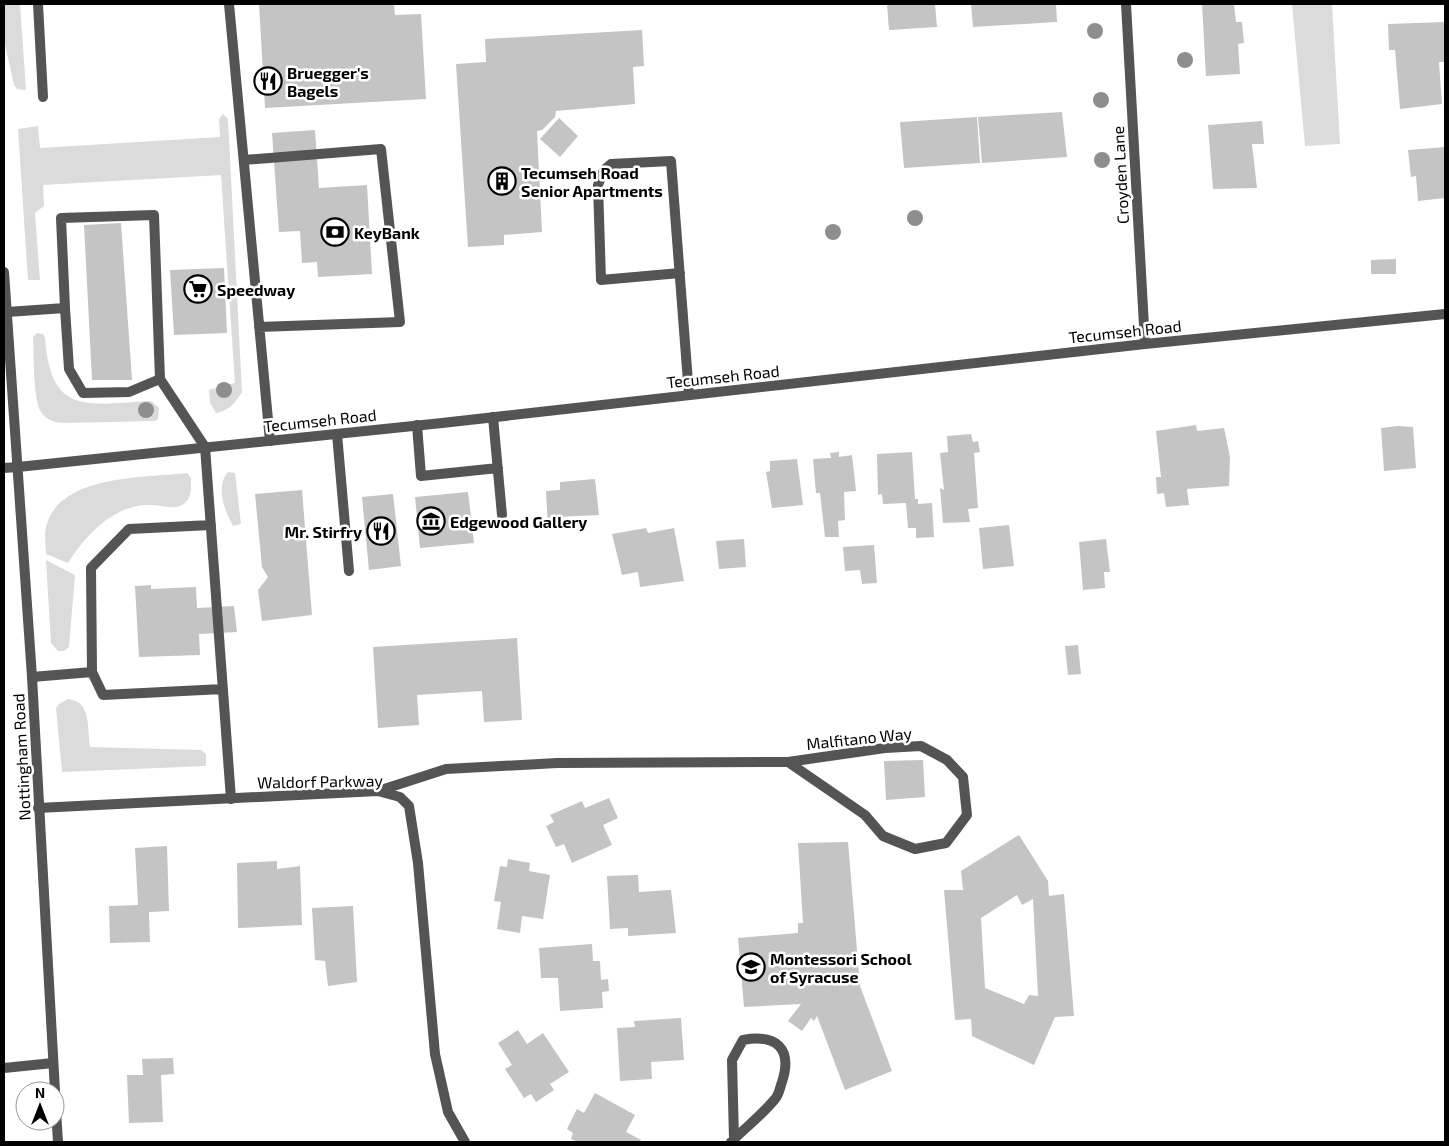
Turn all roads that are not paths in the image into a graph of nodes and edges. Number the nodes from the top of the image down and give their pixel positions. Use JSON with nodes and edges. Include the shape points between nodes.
{"nodes":[{"id":1,"x":38,"y":4,"type":"edge"},
{"id":2,"x":229,"y":4,"type":"edge"},
{"id":3,"x":1126,"y":4,"type":"edge"},
{"id":4,"x":43,"y":97,"type":"dead end"},
{"id":5,"x":244,"y":160,"type":"junction"},
{"id":6,"x":4,"y":272,"type":"edge"},
{"id":7,"x":680,"y":273,"type":"junction"},
{"id":8,"x":65,"y":308,"type":"junction"},
{"id":9,"x":7,"y":312,"type":"junction"},
{"id":10,"x":1445,"y":314,"type":"edge"},
{"id":11,"x":259,"y":327,"type":"junction"},
{"id":12,"x":1145,"y":344,"type":"junction"},
{"id":13,"x":160,"y":378,"type":"junction"},
{"id":14,"x":689,"y":395,"type":"junction"},
{"id":15,"x":493,"y":417,"type":"junction"},
{"id":16,"x":416,"y":425,"type":"junction"},
{"id":17,"x":337,"y":434,"type":"junction"},
{"id":18,"x":270,"y":440,"type":"junction"},
{"id":19,"x":205,"y":447,"type":"junction"},
{"id":20,"x":18,"y":467,"type":"junction"},
{"id":21,"x":4,"y":468,"type":"edge"},
{"id":22,"x":498,"y":468,"type":"junction"},
{"id":23,"x":502,"y":515,"type":"dead end"},
{"id":24,"x":211,"y":525,"type":"junction"},
{"id":25,"x":349,"y":571,"type":"dead end"},
{"id":26,"x":92,"y":672,"type":"junction"},
{"id":27,"x":32,"y":677,"type":"junction"},
{"id":28,"x":223,"y":689,"type":"junction"},
{"id":29,"x":788,"y":762,"type":"junction"},
{"id":30,"x":378,"y":792,"type":"junction"},
{"id":31,"x":231,"y":799,"type":"junction"},
{"id":32,"x":38,"y":808,"type":"junction"},
{"id":33,"x":53,"y":1063,"type":"junction"},
{"id":34,"x":4,"y":1068,"type":"edge"},
{"id":35,"x":54,"y":1081,"type":"edge"},
{"id":36,"x":733,"y":1141,"type":"edge"},
{"id":37,"x":464,"y":1142,"type":"edge"}],
"edges":[{"from":1,"to":4,"type":"street"},
{"from":2,"to":5,"type":"street"},
{"from":3,"to":12,"type":"street","name":"Croyden Lane"},
{"from":5,"to":11,"type":"street"},
{"from":5,"to":11,"type":"street","via":[[381,149],[400,322]]},
{"from":6,"to":9,"type":"street","name":"Nottingham Road"},
{"from":7,"to":7,"type":"street","via":[[671,162],[611,164],[604,170],[598,185],[601,280]]},
{"from":7,"to":14,"type":"street"},
{"from":8,"to":9,"type":"street"},
{"from":8,"to":13,"type":"street","via":[[69,369],[83,393],[129,392]]},
{"from":8,"to":13,"type":"street","via":[[61,218],[154,214]]},
{"from":9,"to":20,"type":"street","name":"Nottingham Road"},
{"from":10,"to":12,"type":"street","name":"Tecumseh Road"},
{"from":11,"to":18,"type":"street"},
{"from":12,"to":14,"type":"street","name":"Tecumseh Road"},
{"from":13,"to":19,"type":"street"},
{"from":14,"to":15,"type":"street","name":"Tecumseh Road"},
{"from":15,"to":16,"type":"street","name":"Tecumseh Road"},
{"from":15,"to":22,"type":"street"},
{"from":16,"to":17,"type":"street","name":"Tecumseh Road"},
{"from":16,"to":22,"type":"street","via":[[421,476]]},
{"from":17,"to":18,"type":"street","name":"Tecumseh Road"},
{"from":17,"to":25,"type":"street"},
{"from":18,"to":19,"type":"street","name":"Tecumseh Road"},
{"from":19,"to":20,"type":"street","name":"Tecumseh Road"},
{"from":19,"to":24,"type":"street"},
{"from":20,"to":21,"type":"street","name":"Tecumseh Road"},
{"from":20,"to":27,"type":"street","name":"Nottingham Road"},
{"from":22,"to":23,"type":"street"},
{"from":24,"to":26,"type":"street","via":[[129,529],[91,568]]},
{"from":24,"to":28,"type":"street"},
{"from":26,"to":27,"type":"street"},
{"from":26,"to":28,"type":"street","via":[[103,695]]},
{"from":27,"to":32,"type":"street","name":"Nottingham Road"},
{"from":28,"to":31,"type":"street"},
{"from":29,"to":29,"type":"street","name":"Malfitano Way","via":[[865,815],[883,836],[915,849],[946,843],[967,815],[963,777],[947,760],[921,746]]},
{"from":29,"to":30,"type":"street","name":"Malfitano Way","via":[[557,763],[446,769]]},
{"from":30,"to":31,"type":"street","name":"Waldorf Parkway"},
{"from":30,"to":37,"type":"street","name":"Waldorf Parkway","via":[[400,797],[409,806],[418,863],[435,1054],[448,1112]]},
{"from":31,"to":32,"type":"street","name":"Waldorf Parkway"},
{"from":32,"to":33,"type":"street","name":"Nottingham Road"},
{"from":33,"to":34,"type":"street"},
{"from":33,"to":35,"type":"street","name":"Nottingham Road"},
{"from":36,"to":36,"type":"street","via":[[776,1098],[787,1066],[784,1052],[761,1036],[743,1040],[732,1060]]}]}
